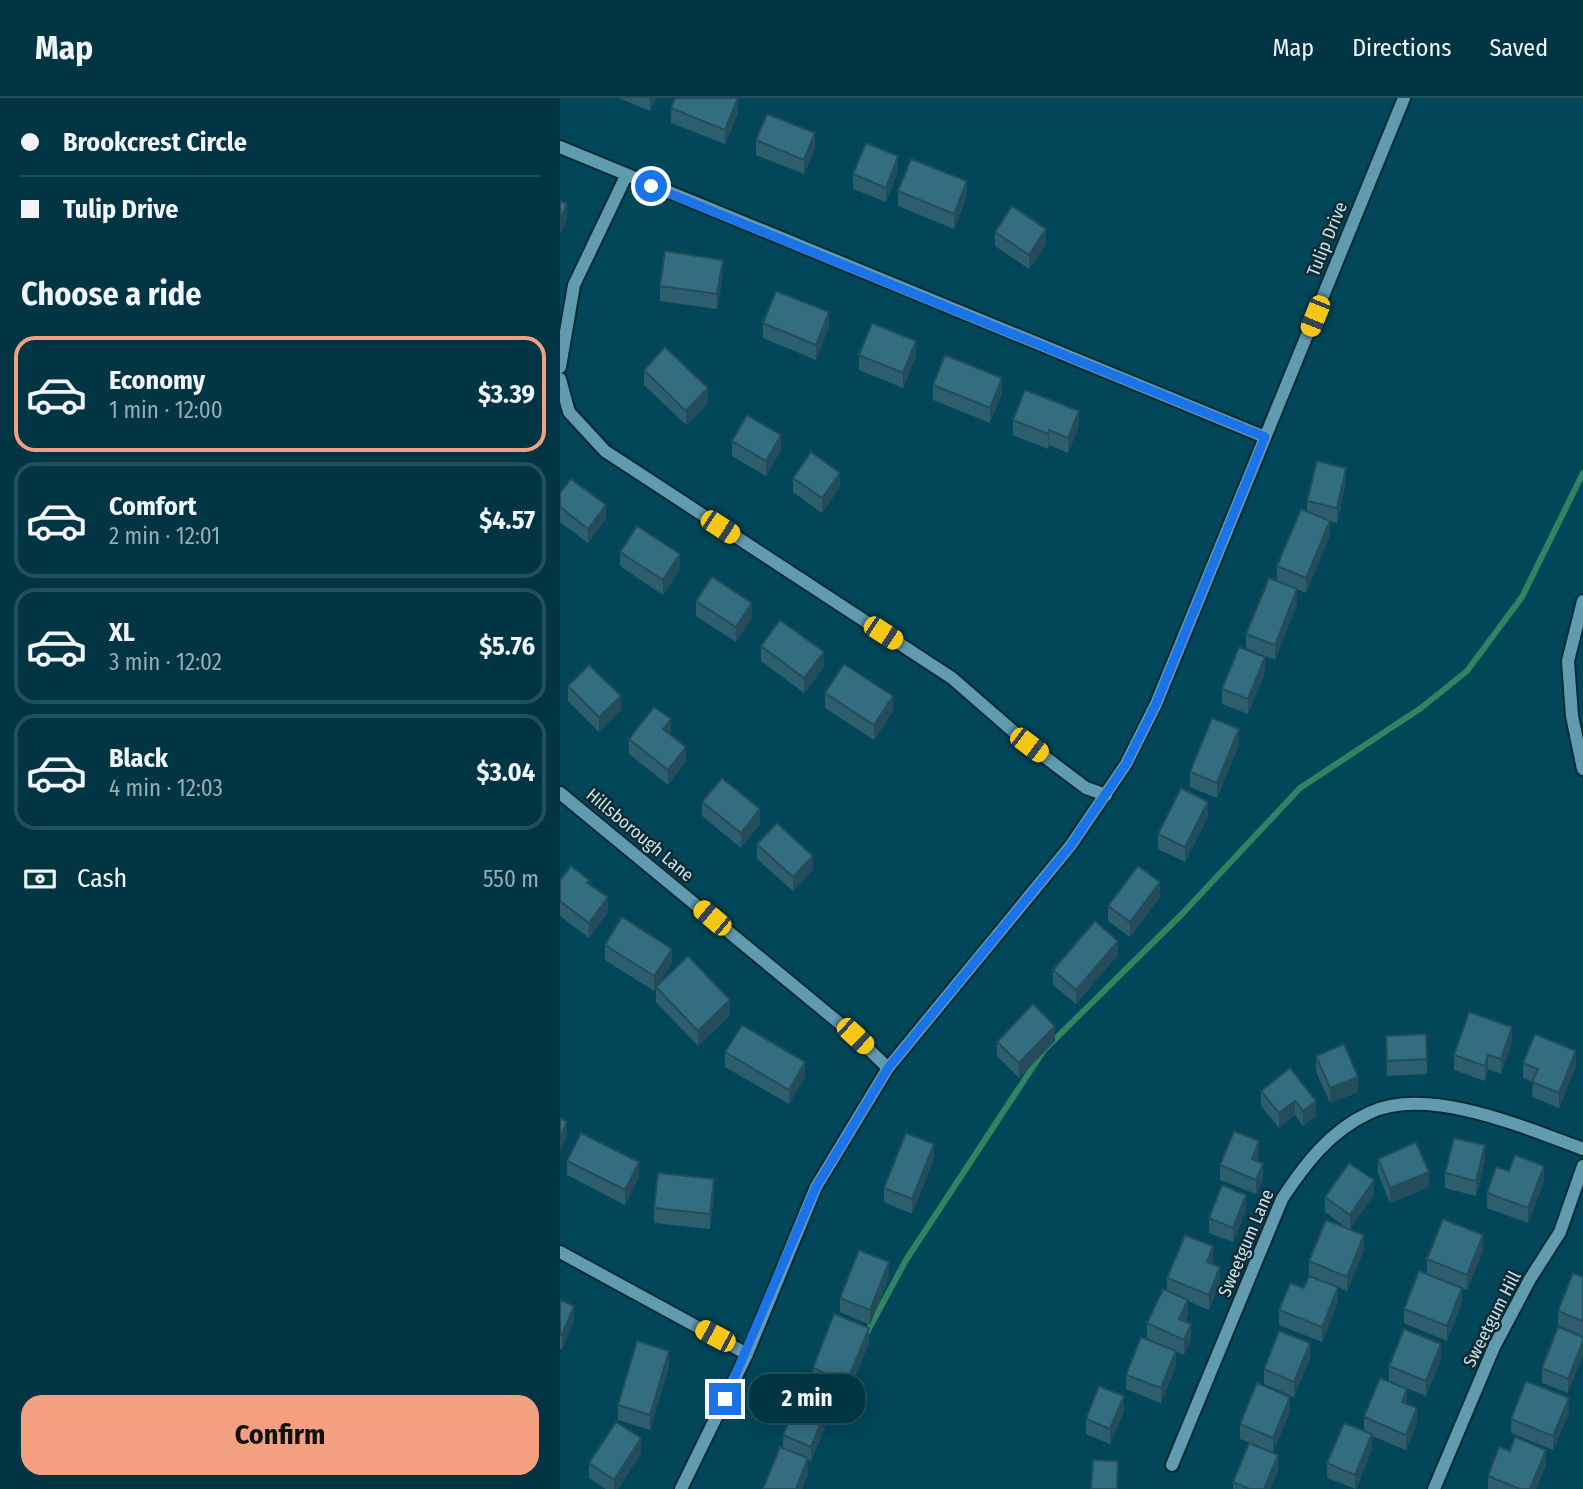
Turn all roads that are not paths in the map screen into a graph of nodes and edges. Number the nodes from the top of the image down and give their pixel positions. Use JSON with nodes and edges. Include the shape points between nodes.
{"nodes":[{"id":1,"x":1404,"y":98,"type":"edge"},
{"id":2,"x":560,"y":147,"type":"edge"},
{"id":3,"x":625,"y":176,"type":"junction"},
{"id":4,"x":560,"y":368,"type":"edge"},
{"id":5,"x":560,"y":379,"type":"edge"},
{"id":6,"x":1265,"y":437,"type":"junction"},
{"id":7,"x":1583,"y":601,"type":"edge"},
{"id":8,"x":1583,"y":769,"type":"edge"},
{"id":9,"x":560,"y":793,"type":"edge"},
{"id":10,"x":1106,"y":795,"type":"junction"},
{"id":11,"x":888,"y":1068,"type":"junction"},
{"id":12,"x":1583,"y":1149,"type":"edge"},
{"id":13,"x":1583,"y":1166,"type":"edge"},
{"id":14,"x":560,"y":1252,"type":"edge"},
{"id":15,"x":747,"y":1354,"type":"junction"},
{"id":16,"x":1172,"y":1465,"type":"dead end"},
{"id":17,"x":681,"y":1489,"type":"edge"},
{"id":18,"x":1434,"y":1489,"type":"edge"}],
"edges":[{"from":1,"to":6,"type":"street","name":"Tulip Drive"},
{"from":2,"to":3,"type":"street"},
{"from":3,"to":4,"type":"street","via":[[574,285]]},
{"from":3,"to":6,"type":"street"},
{"from":5,"to":10,"type":"street","via":[[569,412],[605,451],[952,678],[1029,745],[1086,788]]},
{"from":6,"to":10,"type":"street","name":"Tulip Drive","via":[[1156,704]]},
{"from":7,"to":8,"type":"street","via":[[1568,662],[1572,716]]},
{"from":9,"to":11,"type":"street","name":"Hillsborough Lane"},
{"from":10,"to":11,"type":"street","name":"Tulip Drive","via":[[1071,845]]},
{"from":11,"to":15,"type":"street","name":"Tulip Drive","via":[[816,1187]]},
{"from":12,"to":16,"type":"street","name":"Sweetgum Lane","via":[[1515,1125],[1418,1104],[1370,1112],[1324,1143],[1282,1199]]},
{"from":13,"to":18,"type":"street","name":"Sweetgum Hill","via":[[1560,1232],[1494,1347]]},
{"from":14,"to":15,"type":"street"},
{"from":15,"to":17,"type":"street","name":"Tulip Drive"}]}
